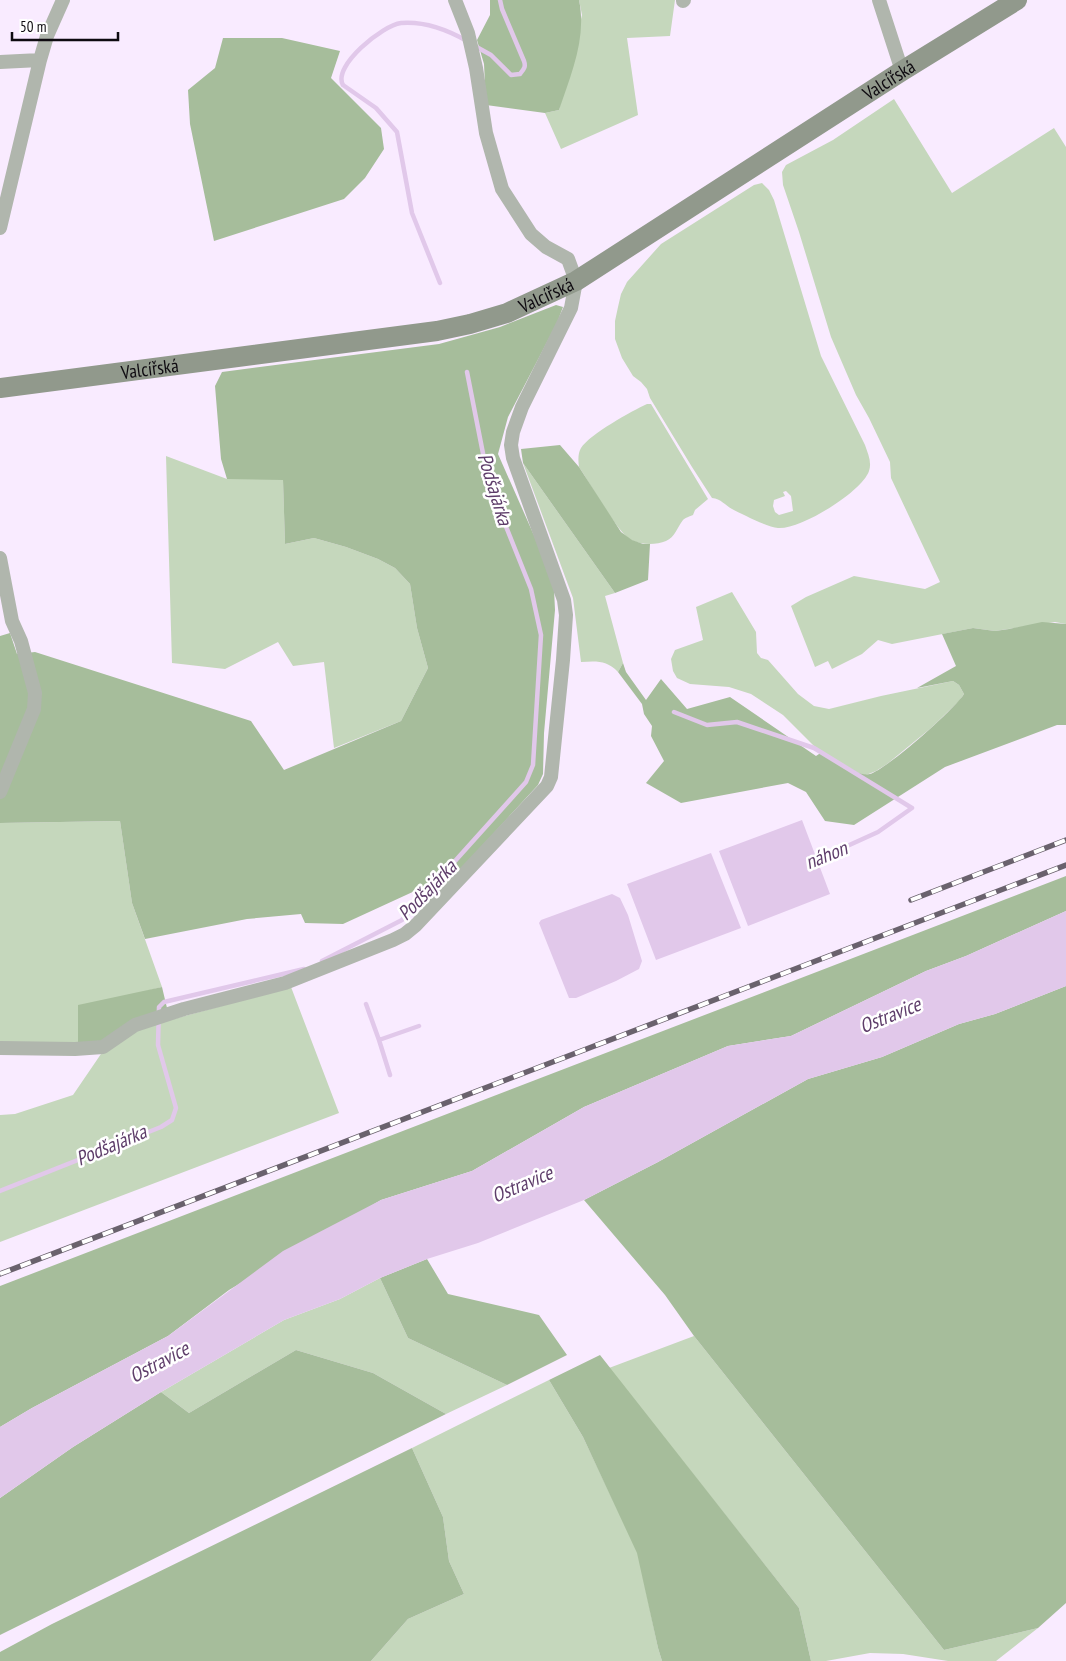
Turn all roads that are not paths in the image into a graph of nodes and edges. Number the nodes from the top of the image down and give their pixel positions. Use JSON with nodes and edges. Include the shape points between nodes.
{"nodes":[{"id":1,"x":63,"y":0,"type":"edge"},
{"id":2,"x":455,"y":0,"type":"edge"},
{"id":3,"x":880,"y":0,"type":"edge"},
{"id":4,"x":1017,"y":0,"type":"edge"},
{"id":5,"x":40,"y":60,"type":"junction"},
{"id":6,"x":0,"y":62,"type":"edge"},
{"id":7,"x":902,"y":71,"type":"junction"},
{"id":8,"x":0,"y":228,"type":"edge"},
{"id":9,"x":576,"y":281,"type":"junction"},
{"id":10,"x":0,"y":388,"type":"edge"},
{"id":11,"x":0,"y":558,"type":"edge"},
{"id":12,"x":0,"y":792,"type":"edge"},
{"id":13,"x":0,"y":1048,"type":"edge"}],
"edges":[{"from":1,"to":5,"type":"street"},
{"from":2,"to":9,"type":"street","via":[[468,34],[486,132],[502,189],[531,234],[568,259]]},
{"from":3,"to":7,"type":"street"},
{"from":4,"to":7,"type":"main road","name":"Valcířská"},
{"from":5,"to":6,"type":"street"},
{"from":5,"to":8,"type":"street"},
{"from":7,"to":9,"type":"main road","name":"Valcířská"},
{"from":9,"to":10,"type":"main road","name":"Valcířská","via":[[507,313],[437,331]]},
{"from":9,"to":13,"type":"street","via":[[571,308],[522,407],[512,445],[513,458],[564,600],[566,615],[551,777],[547,786],[405,934],[285,983],[151,1019],[135,1025],[103,1047]]},
{"from":11,"to":12,"type":"street","via":[[12,621],[35,693],[34,709]]}]}
